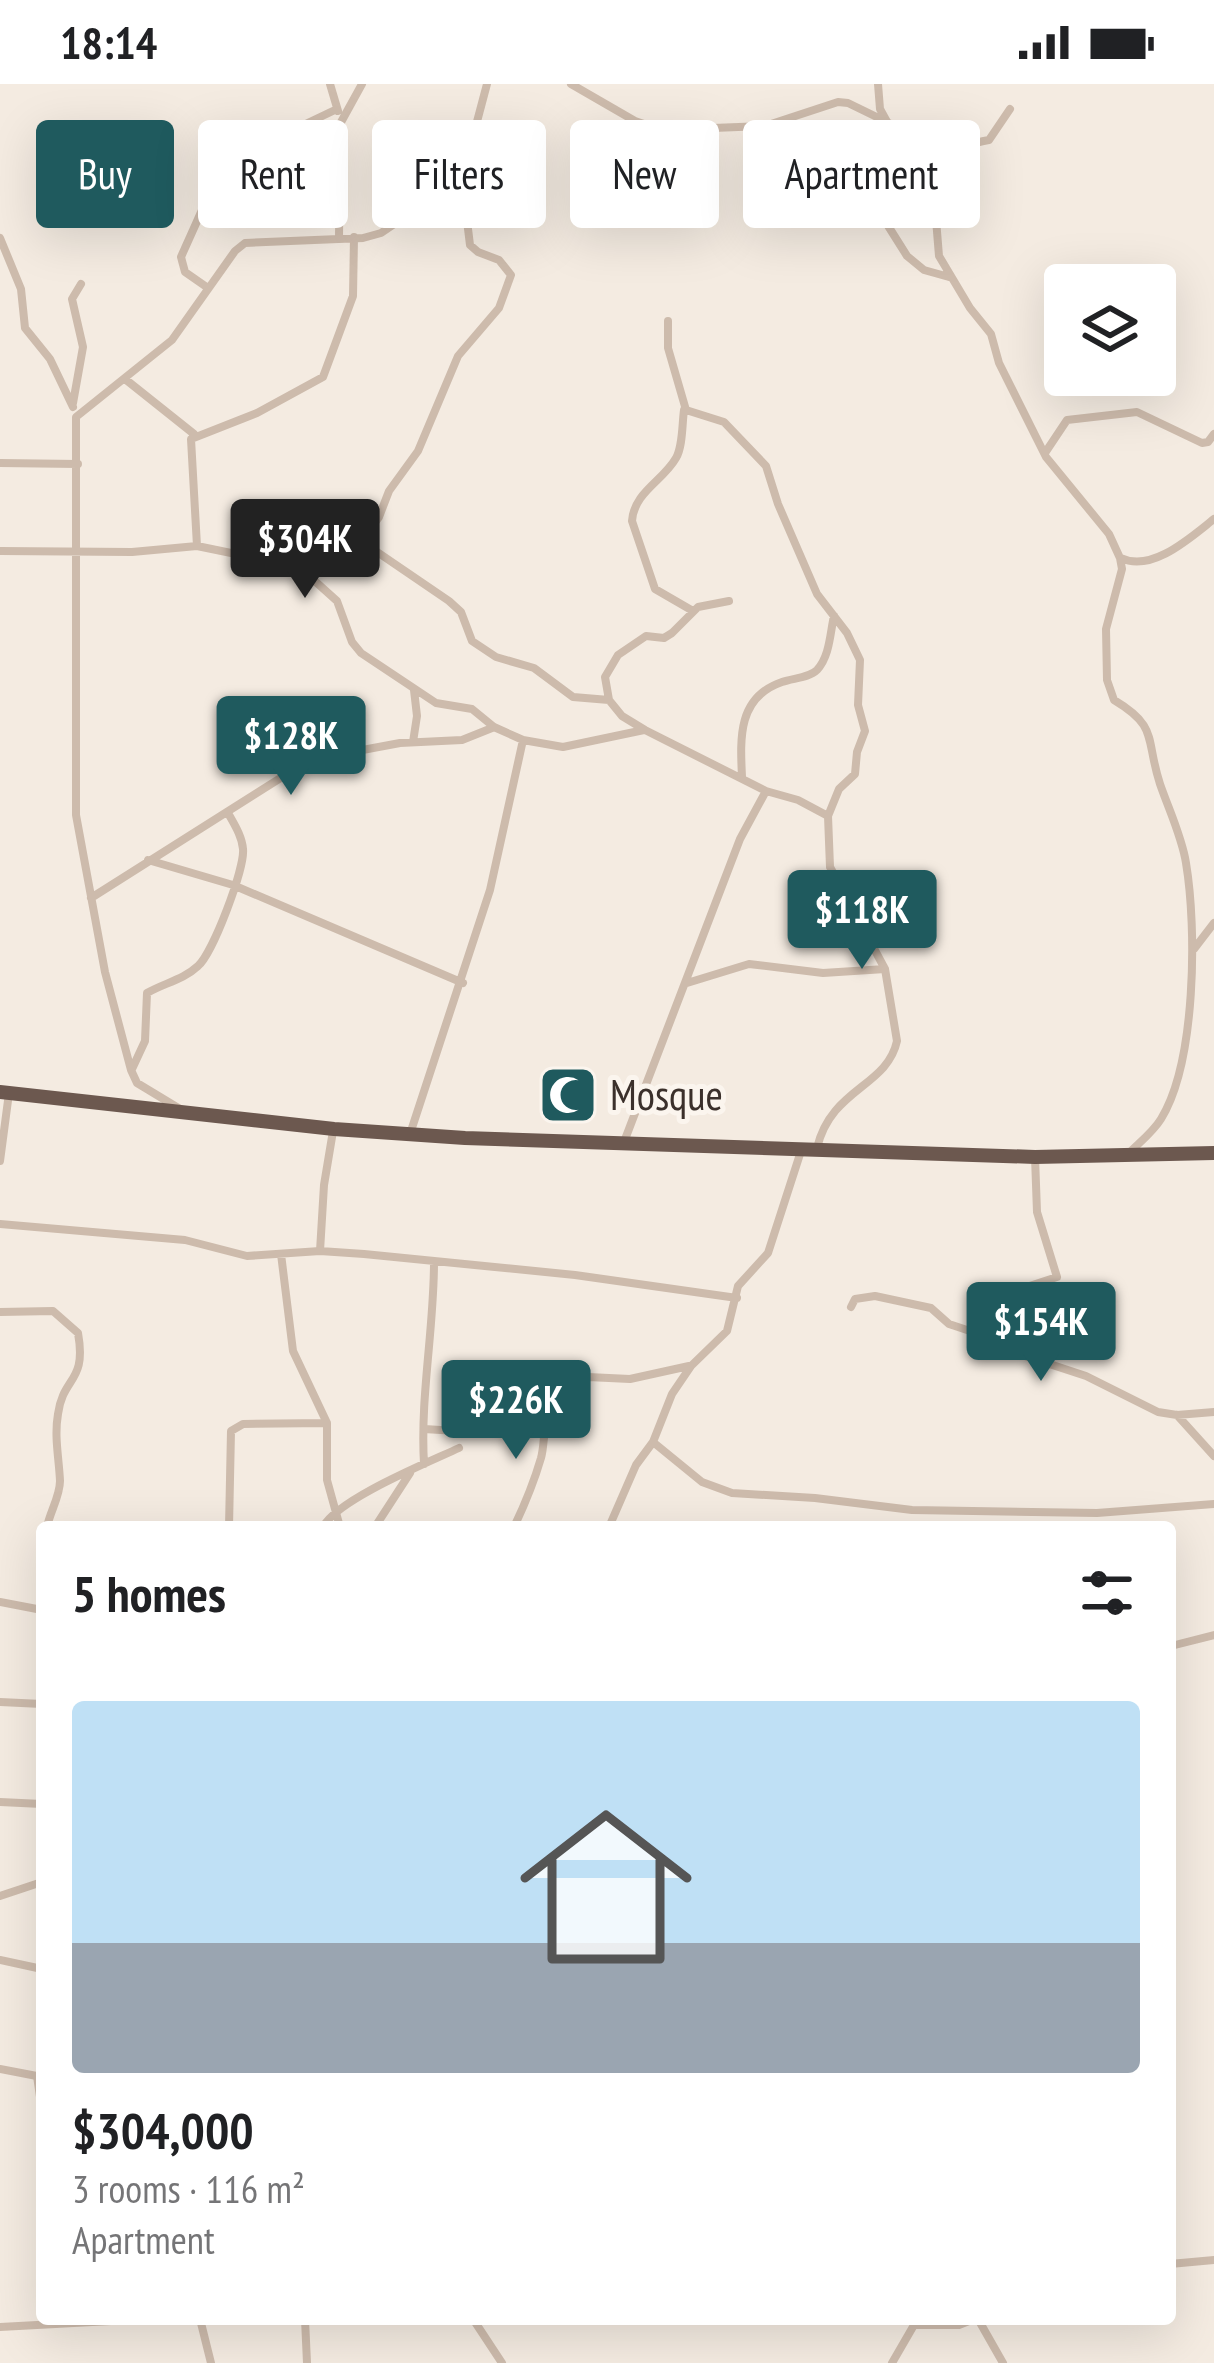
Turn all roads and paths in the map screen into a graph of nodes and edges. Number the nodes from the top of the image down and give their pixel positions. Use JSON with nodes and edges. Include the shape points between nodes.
{"nodes":[{"id":1,"x":330,"y":84,"type":"edge"},
{"id":2,"x":362,"y":84,"type":"edge"},
{"id":3,"x":487,"y":84,"type":"edge"},
{"id":4,"x":571,"y":84,"type":"edge"},
{"id":5,"x":878,"y":84,"type":"edge"},
{"id":6,"x":1010,"y":109,"type":"dead end"},
{"id":7,"x":339,"y":114,"type":"junction"},
{"id":8,"x":477,"y":120,"type":"edge"},
{"id":9,"x":783,"y":120,"type":"edge"},
{"id":10,"x":883,"y":120,"type":"edge"},
{"id":11,"x":887,"y":120,"type":"edge"},
{"id":12,"x":743,"y":127,"type":"edge"},
{"id":13,"x":980,"y":142,"type":"edge"},
{"id":14,"x":389,"y":228,"type":"edge"},
{"id":15,"x":468,"y":228,"type":"edge"},
{"id":16,"x":889,"y":228,"type":"edge"},
{"id":17,"x":937,"y":228,"type":"edge"},
{"id":18,"x":354,"y":237,"type":"junction"},
{"id":19,"x":0,"y":238,"type":"edge"},
{"id":20,"x":339,"y":239,"type":"junction"},
{"id":21,"x":950,"y":278,"type":"junction"},
{"id":22,"x":81,"y":284,"type":"dead end"},
{"id":23,"x":208,"y":288,"type":"junction"},
{"id":24,"x":668,"y":322,"type":"dead end"},
{"id":25,"x":125,"y":379,"type":"junction"},
{"id":26,"x":685,"y":408,"type":"junction"},
{"id":27,"x":74,"y":412,"type":"junction"},
{"id":28,"x":194,"y":434,"type":"junction"},
{"id":29,"x":1214,"y":434,"type":"edge"},
{"id":30,"x":1045,"y":453,"type":"junction"},
{"id":31,"x":0,"y":463,"type":"edge"},
{"id":32,"x":78,"y":464,"type":"junction"},
{"id":33,"x":1214,"y":519,"type":"edge"},
{"id":34,"x":361,"y":541,"type":"junction"},
{"id":35,"x":196,"y":546,"type":"junction"},
{"id":36,"x":0,"y":551,"type":"edge"},
{"id":37,"x":74,"y":552,"type":"junction"},
{"id":38,"x":1120,"y":558,"type":"junction"},
{"id":39,"x":307,"y":574,"type":"junction"},
{"id":40,"x":729,"y":601,"type":"dead end"},
{"id":41,"x":693,"y":610,"type":"junction"},
{"id":42,"x":834,"y":614,"type":"junction"},
{"id":43,"x":414,"y":689,"type":"junction"},
{"id":44,"x":609,"y":700,"type":"junction"},
{"id":45,"x":494,"y":727,"type":"junction"},
{"id":46,"x":645,"y":730,"type":"junction"},
{"id":47,"x":524,"y":740,"type":"junction"},
{"id":48,"x":413,"y":742,"type":"junction"},
{"id":49,"x":742,"y":777,"type":"junction"},
{"id":50,"x":766,"y":791,"type":"junction"},
{"id":51,"x":228,"y":813,"type":"junction"},
{"id":52,"x":828,"y":816,"type":"junction"},
{"id":53,"x":148,"y":860,"type":"junction"},
{"id":54,"x":233,"y":885,"type":"junction"},
{"id":55,"x":91,"y":898,"type":"junction"},
{"id":56,"x":1214,"y":923,"type":"edge"},
{"id":57,"x":1191,"y":956,"type":"junction"},
{"id":58,"x":885,"y":969,"type":"junction"},
{"id":59,"x":687,"y":982,"type":"junction"},
{"id":60,"x":463,"y":983,"type":"junction"},
{"id":61,"x":131,"y":1070,"type":"junction"},
{"id":62,"x":4,"y":1092,"type":"edge"},
{"id":63,"x":186,"y":1113,"type":"junction"},
{"id":64,"x":334,"y":1129,"type":"junction"},
{"id":65,"x":410,"y":1134,"type":"junction"},
{"id":66,"x":624,"y":1143,"type":"junction"},
{"id":67,"x":809,"y":1149,"type":"junction"},
{"id":68,"x":1214,"y":1153,"type":"edge"},
{"id":69,"x":1128,"y":1154,"type":"junction"},
{"id":70,"x":1035,"y":1157,"type":"junction"},
{"id":71,"x":0,"y":1161,"type":"edge"},
{"id":72,"x":0,"y":1223,"type":"edge"},
{"id":73,"x":320,"y":1251,"type":"junction"},
{"id":74,"x":281,"y":1254,"type":"junction"},
{"id":75,"x":434,"y":1262,"type":"junction"},
{"id":76,"x":736,"y":1298,"type":"junction"},
{"id":77,"x":851,"y":1307,"type":"dead end"},
{"id":78,"x":0,"y":1312,"type":"edge"},
{"id":79,"x":969,"y":1330,"type":"junction"},
{"id":80,"x":691,"y":1366,"type":"junction"},
{"id":81,"x":1214,"y":1412,"type":"edge"},
{"id":82,"x":1177,"y":1415,"type":"junction"},
{"id":83,"x":550,"y":1416,"type":"junction"},
{"id":84,"x":327,"y":1423,"type":"junction"},
{"id":85,"x":424,"y":1429,"type":"junction"},
{"id":86,"x":653,"y":1442,"type":"junction"},
{"id":87,"x":459,"y":1448,"type":"dead end"},
{"id":88,"x":1214,"y":1456,"type":"edge"},
{"id":89,"x":424,"y":1465,"type":"junction"},
{"id":90,"x":410,"y":1472,"type":"junction"},
{"id":91,"x":1214,"y":1504,"type":"edge"},
{"id":92,"x":334,"y":1513,"type":"junction"},
{"id":93,"x":49,"y":1521,"type":"edge"},
{"id":94,"x":229,"y":1521,"type":"edge"},
{"id":95,"x":327,"y":1521,"type":"edge"},
{"id":96,"x":337,"y":1521,"type":"edge"},
{"id":97,"x":379,"y":1521,"type":"edge"},
{"id":98,"x":517,"y":1521,"type":"edge"},
{"id":99,"x":612,"y":1521,"type":"edge"},
{"id":100,"x":0,"y":1602,"type":"edge"},
{"id":101,"x":36,"y":1609,"type":"edge"},
{"id":102,"x":1214,"y":1635,"type":"edge"},
{"id":103,"x":1176,"y":1646,"type":"edge"},
{"id":104,"x":0,"y":1702,"type":"edge"},
{"id":105,"x":36,"y":1704,"type":"edge"},
{"id":106,"x":0,"y":1802,"type":"edge"},
{"id":107,"x":36,"y":1804,"type":"edge"},
{"id":108,"x":36,"y":1884,"type":"edge"},
{"id":109,"x":0,"y":1896,"type":"edge"},
{"id":110,"x":0,"y":1960,"type":"edge"},
{"id":111,"x":36,"y":1969,"type":"edge"},
{"id":112,"x":0,"y":2069,"type":"edge"},
{"id":113,"x":36,"y":2076,"type":"edge"},
{"id":114,"x":1214,"y":2260,"type":"edge"},
{"id":115,"x":1176,"y":2263,"type":"edge"},
{"id":116,"x":36,"y":2322,"type":"edge"},
{"id":117,"x":202,"y":2325,"type":"edge"},
{"id":118,"x":305,"y":2325,"type":"edge"},
{"id":119,"x":477,"y":2325,"type":"edge"},
{"id":120,"x":914,"y":2325,"type":"edge"},
{"id":121,"x":914,"y":2325,"type":"edge"},
{"id":122,"x":959,"y":2325,"type":"edge"},
{"id":123,"x":980,"y":2325,"type":"edge"},
{"id":124,"x":0,"y":2327,"type":"edge"},
{"id":125,"x":211,"y":2363,"type":"edge"},
{"id":126,"x":308,"y":2363,"type":"edge"},
{"id":127,"x":502,"y":2363,"type":"edge"},
{"id":128,"x":892,"y":2363,"type":"edge"},
{"id":129,"x":1003,"y":2363,"type":"edge"}],
"edges":[{"from":1,"to":7,"type":"street"},
{"from":2,"to":7,"type":"street"},
{"from":3,"to":8,"type":"street"},
{"from":4,"to":12,"type":"street","via":[[662,130]]},
{"from":5,"to":11,"type":"street"},
{"from":6,"to":13,"type":"street"},
{"from":7,"to":20,"type":"street"},
{"from":7,"to":23,"type":"street","via":[[249,152],[216,179],[181,257],[185,272]]},
{"from":9,"to":10,"type":"street","via":[[838,102]]},
{"from":14,"to":18,"type":"street"},
{"from":15,"to":34,"type":"street","via":[[470,245],[506,265],[508,291],[458,356],[418,451]]},
{"from":16,"to":21,"type":"street","via":[[907,256]]},
{"from":17,"to":21,"type":"street"},
{"from":18,"to":20,"type":"street"},
{"from":18,"to":28,"type":"street","via":[[353,296],[323,377]]},
{"from":19,"to":27,"type":"street","via":[[21,289],[25,328]]},
{"from":20,"to":23,"type":"street","via":[[251,241]]},
{"from":21,"to":30,"type":"street","via":[[991,334]]},
{"from":22,"to":27,"type":"street","via":[[71,299],[82,347]]},
{"from":23,"to":25,"type":"street","via":[[172,340]]},
{"from":24,"to":26,"type":"street"},
{"from":25,"to":27,"type":"street"},
{"from":25,"to":28,"type":"street"},
{"from":26,"to":41,"type":"street","via":[[675,460],[632,515],[655,589]]},
{"from":26,"to":42,"type":"street","via":[[724,422],[766,466],[812,583]]},
{"from":27,"to":32,"type":"street"},
{"from":28,"to":35,"type":"street"},
{"from":29,"to":30,"type":"street","via":[[1202,443],[1137,412],[1102,414],[1067,420]]},
{"from":30,"to":38,"type":"street"},
{"from":31,"to":32,"type":"street"},
{"from":32,"to":37,"type":"street"},
{"from":33,"to":38,"type":"street","via":[[1169,551],[1137,563]]},
{"from":34,"to":39,"type":"street"},
{"from":34,"to":44,"type":"street","via":[[449,601],[472,641],[496,657],[534,668],[573,697]]},
{"from":35,"to":37,"type":"street"},
{"from":35,"to":39,"type":"street"},
{"from":36,"to":37,"type":"street"},
{"from":37,"to":55,"type":"street","via":[[76,815]]},
{"from":38,"to":57,"type":"street","via":[[1106,629],[1107,680],[1114,700],[1147,726],[1186,860]]},
{"from":39,"to":43,"type":"street","via":[[337,601],[356,648]]},
{"from":40,"to":41,"type":"street"},
{"from":41,"to":44,"type":"street","via":[[666,637],[646,636],[618,655],[605,676]]},
{"from":42,"to":49,"type":"street","via":[[815,672],[764,690],[747,708]]},
{"from":42,"to":52,"type":"street","via":[[862,665],[865,730],[855,774]]},
{"from":43,"to":45,"type":"street","via":[[436,704],[472,709]]},
{"from":43,"to":48,"type":"street"},
{"from":44,"to":46,"type":"street"},
{"from":45,"to":47,"type":"street"},
{"from":45,"to":48,"type":"street","via":[[462,740]]},
{"from":46,"to":47,"type":"street","via":[[563,747]]},
{"from":46,"to":49,"type":"street"},
{"from":47,"to":60,"type":"street"},
{"from":48,"to":51,"type":"street","via":[[321,755]]},
{"from":49,"to":50,"type":"street"},
{"from":50,"to":52,"type":"street"},
{"from":50,"to":59,"type":"street","via":[[740,838]]},
{"from":51,"to":53,"type":"street"},
{"from":51,"to":54,"type":"street","via":[[243,846]]},
{"from":52,"to":58,"type":"street","via":[[830,867]]},
{"from":53,"to":54,"type":"street"},
{"from":53,"to":55,"type":"street"},
{"from":54,"to":60,"type":"street"},
{"from":54,"to":61,"type":"street","via":[[207,957],[147,993],[145,1041]]},
{"from":55,"to":61,"type":"street"},
{"from":56,"to":57,"type":"street"},
{"from":57,"to":69,"type":"street","via":[[1176,1084],[1159,1123]]},
{"from":58,"to":59,"type":"street","via":[[824,973],[749,964]]},
{"from":58,"to":67,"type":"street","via":[[895,1053],[829,1115]]},
{"from":59,"to":66,"type":"street"},
{"from":60,"to":65,"type":"street"},
{"from":61,"to":63,"type":"street","via":[[137,1083]]},
{"from":62,"to":63,"type":"highway"},
{"from":62,"to":71,"type":"street"},
{"from":63,"to":64,"type":"highway"},
{"from":64,"to":65,"type":"highway"},
{"from":64,"to":73,"type":"street"},
{"from":65,"to":66,"type":"highway"},
{"from":66,"to":67,"type":"highway"},
{"from":67,"to":70,"type":"highway"},
{"from":67,"to":76,"type":"street","via":[[774,1242]]},
{"from":68,"to":69,"type":"highway"},
{"from":69,"to":70,"type":"highway"},
{"from":70,"to":79,"type":"street","via":[[1037,1213],[1057,1277],[1002,1295]]},
{"from":72,"to":74,"type":"street"},
{"from":73,"to":74,"type":"street"},
{"from":73,"to":75,"type":"street"},
{"from":74,"to":84,"type":"street","via":[[293,1351]]},
{"from":75,"to":76,"type":"street"},
{"from":75,"to":85,"type":"street"},
{"from":76,"to":80,"type":"street","via":[[727,1331]]},
{"from":77,"to":79,"type":"street","via":[[867,1297],[914,1303]]},
{"from":78,"to":93,"type":"street","via":[[53,1310],[78,1334],[79,1370],[59,1404],[60,1484]]},
{"from":79,"to":82,"type":"street"},
{"from":80,"to":83,"type":"street","via":[[630,1379],[588,1377],[574,1382]]},
{"from":80,"to":86,"type":"street"},
{"from":81,"to":82,"type":"street"},
{"from":82,"to":88,"type":"street"},
{"from":83,"to":85,"type":"street","via":[[474,1432]]},
{"from":83,"to":98,"type":"street"},
{"from":84,"to":92,"type":"street"},
{"from":84,"to":94,"type":"street","via":[[242,1424],[231,1431]]},
{"from":85,"to":89,"type":"street"},
{"from":86,"to":91,"type":"street","via":[[702,1482],[732,1492],[912,1510],[1097,1513]]},
{"from":86,"to":99,"type":"street"},
{"from":87,"to":89,"type":"street"},
{"from":89,"to":90,"type":"street"},
{"from":90,"to":92,"type":"street"},
{"from":90,"to":97,"type":"street"},
{"from":92,"to":95,"type":"street"},
{"from":92,"to":96,"type":"street"},
{"from":100,"to":101,"type":"street"},
{"from":102,"to":103,"type":"street"},
{"from":104,"to":105,"type":"street"},
{"from":106,"to":107,"type":"street"},
{"from":108,"to":109,"type":"street"},
{"from":110,"to":111,"type":"street"},
{"from":112,"to":113,"type":"street"},
{"from":114,"to":115,"type":"street"},
{"from":116,"to":124,"type":"street"},
{"from":117,"to":125,"type":"street"},
{"from":118,"to":126,"type":"street"},
{"from":119,"to":127,"type":"street"},
{"from":120,"to":122,"type":"street"},
{"from":121,"to":128,"type":"street"},
{"from":123,"to":129,"type":"street"}]}
